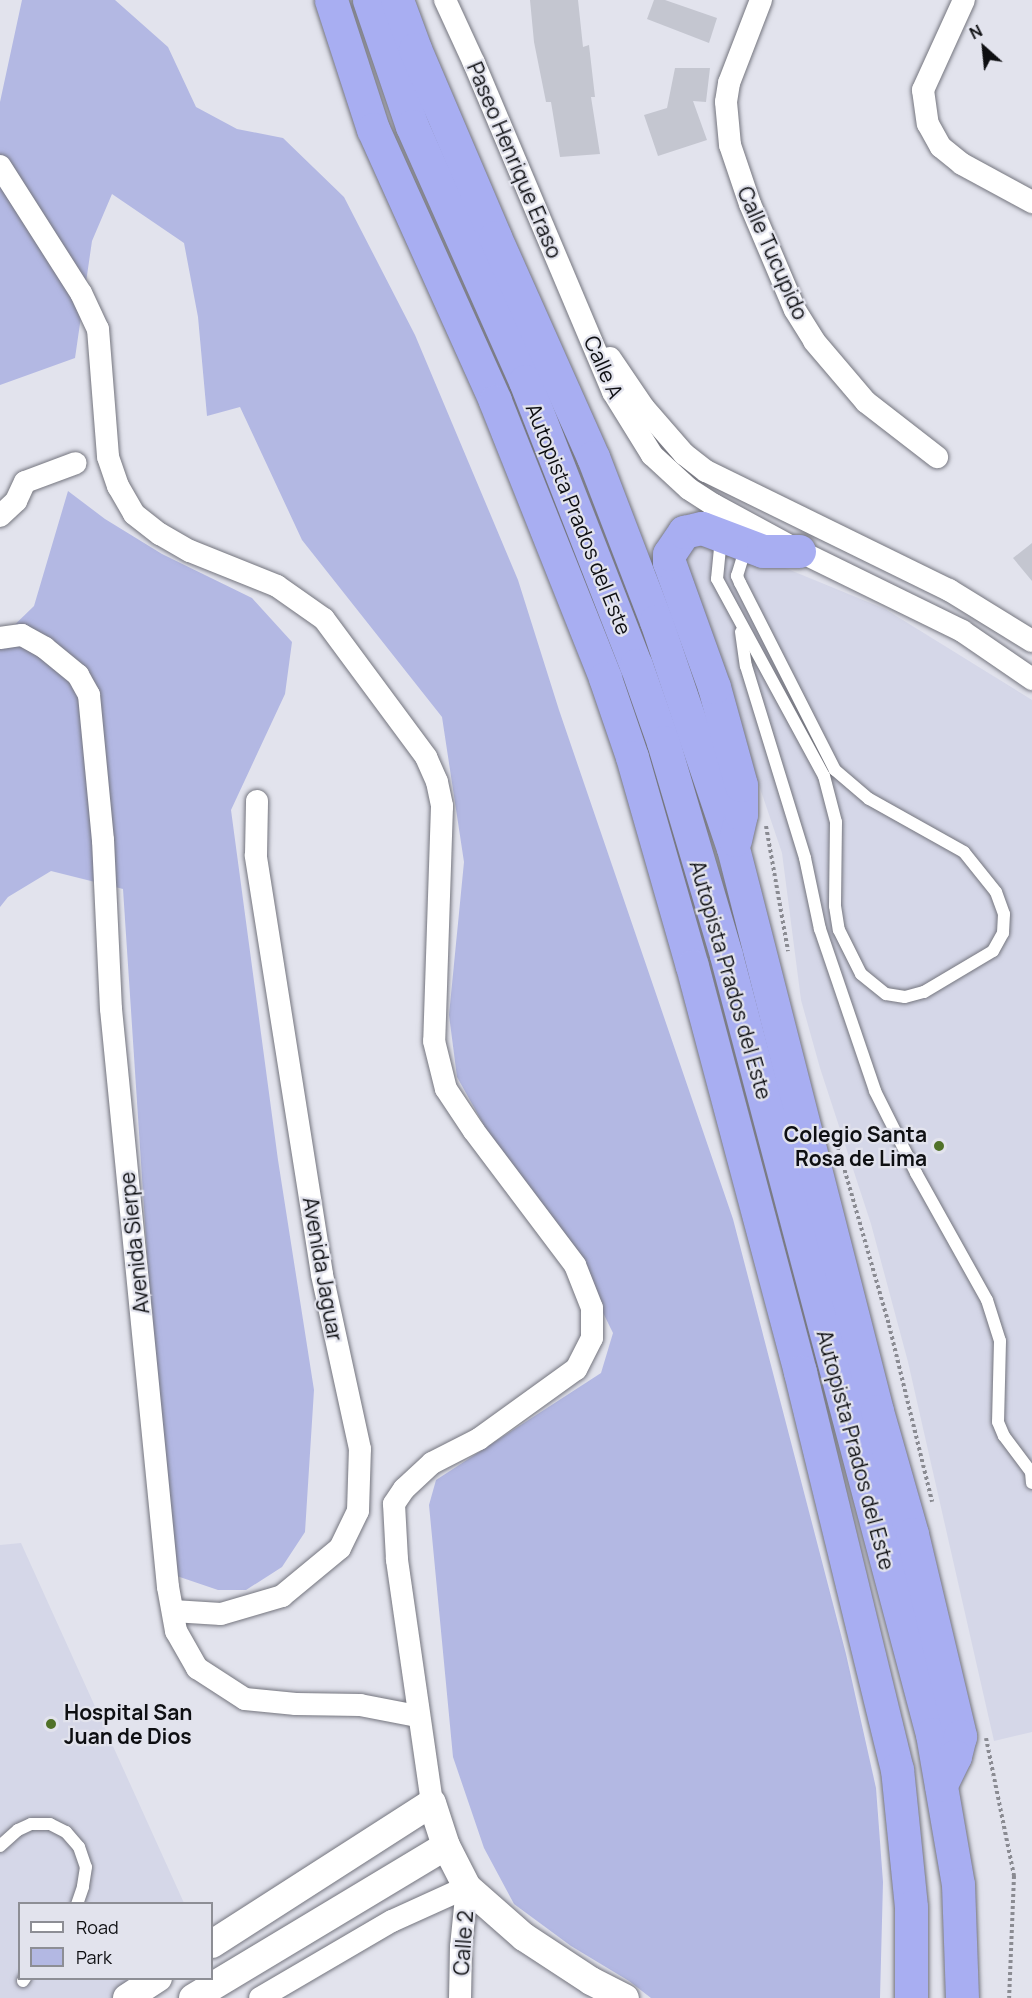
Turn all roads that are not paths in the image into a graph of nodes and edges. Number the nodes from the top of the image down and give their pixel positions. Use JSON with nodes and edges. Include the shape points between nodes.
{"nodes":[{"id":1,"x":331,"y":0,"type":"edge"},
{"id":2,"x":369,"y":0,"type":"edge"},
{"id":3,"x":397,"y":0,"type":"edge"},
{"id":4,"x":445,"y":0,"type":"edge"},
{"id":5,"x":761,"y":0,"type":"edge"},
{"id":6,"x":964,"y":0,"type":"edge"},
{"id":7,"x":0,"y":166,"type":"edge"},
{"id":8,"x":1032,"y":202,"type":"edge"},
{"id":9,"x":584,"y":320,"type":"junction"},
{"id":10,"x":937,"y":458,"type":"dead end"},
{"id":11,"x":76,"y":463,"type":"dead end"},
{"id":12,"x":0,"y":516,"type":"edge"},
{"id":13,"x":720,"y":534,"type":"junction"},
{"id":14,"x":753,"y":547,"type":"junction"},
{"id":15,"x":799,"y":551,"type":"junction"},
{"id":16,"x":740,"y":622,"type":"junction"},
{"id":17,"x":0,"y":638,"type":"edge"},
{"id":18,"x":1032,"y":641,"type":"edge"},
{"id":19,"x":1032,"y":679,"type":"edge"},
{"id":20,"x":257,"y":801,"type":"dead end"},
{"id":21,"x":734,"y":848,"type":"junction"},
{"id":22,"x":820,"y":929,"type":"junction"},
{"id":23,"x":839,"y":930,"type":"junction"},
{"id":24,"x":1032,"y":1476,"type":"edge"},
{"id":25,"x":173,"y":1611,"type":"junction"},
{"id":26,"x":417,"y":1716,"type":"junction"},
{"id":27,"x":941,"y":1785,"type":"junction"},
{"id":28,"x":432,"y":1803,"type":"junction"},
{"id":29,"x":0,"y":1846,"type":"edge"},
{"id":30,"x":446,"y":1846,"type":"junction"},
{"id":31,"x":467,"y":1887,"type":"junction"},
{"id":32,"x":78,"y":1902,"type":"edge"},
{"id":33,"x":213,"y":1943,"type":"edge"},
{"id":34,"x":460,"y":1975,"type":"junction"},
{"id":35,"x":155,"y":1980,"type":"edge"},
{"id":36,"x":127,"y":1998,"type":"edge"},
{"id":37,"x":193,"y":1998,"type":"edge"},
{"id":38,"x":260,"y":1998,"type":"edge"},
{"id":39,"x":449,"y":1998,"type":"edge"},
{"id":40,"x":460,"y":1998,"type":"edge"},
{"id":41,"x":469,"y":1998,"type":"edge"},
{"id":42,"x":626,"y":1998,"type":"edge"},
{"id":43,"x":911,"y":1998,"type":"edge"},
{"id":44,"x":962,"y":1998,"type":"edge"}],
"edges":[{"from":1,"to":43,"type":"highway","name":"Autopista Prados del Este","via":[[373,129],[495,401],[605,678],[632,758],[800,1372],[897,1769],[911,1907]]},
{"from":2,"to":27,"type":"highway","name":"Autopista Prados del Este","via":[[412,126],[525,381],[663,742],[726,955],[915,1667]]},
{"from":3,"to":21,"type":"highway","via":[[592,457],[656,621]]},
{"from":4,"to":9,"type":"street","name":"Paseo Henrique Eraso"},
{"from":5,"to":10,"type":"street","name":"Calle Tucupido","via":[[729,83],[726,102],[730,145],[750,204],[795,310],[813,341],[866,402]]},
{"from":6,"to":8,"type":"street","via":[[923,90],[928,124],[941,147],[962,164]]},
{"from":7,"to":26,"type":"street","via":[[81,293],[98,329],[108,457],[134,514],[190,551],[277,585],[316,612],[426,757],[437,782],[441,806],[434,1041],[446,1089],[574,1265],[592,1308],[592,1338],[576,1369],[479,1439],[432,1463],[394,1504],[397,1560]]},
{"from":9,"to":15,"type":"street","name":"Calle A","via":[[614,393],[652,455],[689,489]]},
{"from":9,"to":18,"type":"street","name":"Calle A","via":[[644,408],[684,454],[706,471],[949,590]]},
{"from":11,"to":12,"type":"street","via":[[25,482],[16,501]]},
{"from":13,"to":14,"type":"highway"},
{"from":13,"to":16,"type":"lane","via":[[717,579]]},
{"from":13,"to":21,"type":"highway","via":[[702,528],[684,532],[672,546],[669,562],[714,687],[741,785],[741,814]]},
{"from":14,"to":15,"type":"highway","via":[[763,551]]},
{"from":14,"to":23,"type":"lane","via":[[742,560],[737,576],[836,770],[869,799],[964,852],[996,892],[1004,914],[1003,933],[993,951],[924,992],[904,997],[886,994],[861,974]]},
{"from":15,"to":19,"type":"street","name":"Calle A","via":[[962,631]]},
{"from":16,"to":22,"type":"lane","via":[[746,666],[805,858]]},
{"from":16,"to":23,"type":"lane","via":[[824,776],[836,822],[834,883]]},
{"from":17,"to":25,"type":"street","name":"Avenida Sierpe","via":[[22,635],[45,648],[78,675],[89,695],[103,840],[111,1009]]},
{"from":20,"to":25,"type":"street","name":"Avenida Jaguar","via":[[256,855],[322,1274],[360,1449],[358,1511],[340,1548],[282,1596],[221,1614]]},
{"from":21,"to":27,"type":"highway","via":[[920,1565],[960,1736]]},
{"from":22,"to":23,"type":"lane"},
{"from":22,"to":24,"type":"lane","via":[[875,1091],[987,1300],[1000,1341],[998,1422]]},
{"from":25,"to":26,"type":"street","name":"Avenida Sierpe","via":[[176,1631],[197,1668],[245,1699],[360,1705]]},
{"from":26,"to":28,"type":"street"},
{"from":27,"to":44,"type":"highway","name":"Autopista Prados del Este","via":[[958,1884]]},
{"from":28,"to":30,"type":"street"},
{"from":28,"to":33,"type":"street"},
{"from":29,"to":32,"type":"lane","via":[[31,1824],[50,1824],[66,1832],[79,1847],[86,1867]]},
{"from":30,"to":31,"type":"street"},
{"from":30,"to":37,"type":"street"},
{"from":31,"to":34,"type":"street","name":"Calle 2"},
{"from":31,"to":38,"type":"street","via":[[392,1921]]},
{"from":31,"to":42,"type":"street","via":[[524,1937],[591,1981]]},
{"from":34,"to":39,"type":"street"},
{"from":34,"to":40,"type":"street","name":"Calle 2"},
{"from":34,"to":41,"type":"street"},
{"from":35,"to":36,"type":"street"}]}
